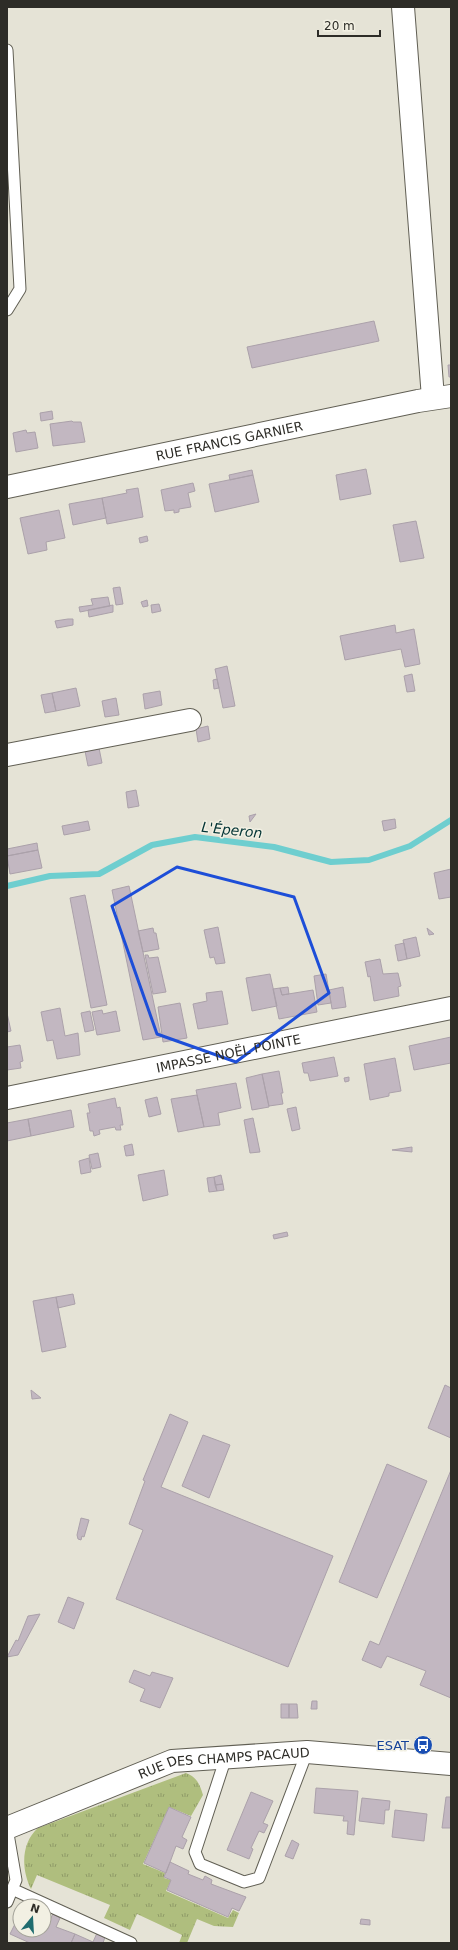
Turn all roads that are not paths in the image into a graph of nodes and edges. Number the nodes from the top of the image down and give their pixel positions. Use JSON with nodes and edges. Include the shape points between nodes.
{"nodes":[{"id":1,"x":403,"y":7,"type":"edge"},
{"id":2,"x":7,"y":50,"type":"edge"},
{"id":3,"x":7,"y":310,"type":"edge"},
{"id":4,"x":442,"y":397,"type":"edge"},
{"id":5,"x":7,"y":487,"type":"edge"},
{"id":6,"x":190,"y":720,"type":"dead end"},
{"id":7,"x":7,"y":755,"type":"edge"},
{"id":8,"x":451,"y":1008,"type":"edge"},
{"id":9,"x":7,"y":1098,"type":"edge"},
{"id":10,"x":307,"y":1752,"type":"junction"},
{"id":11,"x":226,"y":1757,"type":"junction"},
{"id":12,"x":451,"y":1764,"type":"edge"},
{"id":13,"x":7,"y":1828,"type":"edge"},
{"id":14,"x":12,"y":1889,"type":"junction"},
{"id":15,"x":7,"y":1902,"type":"edge"},
{"id":16,"x":131,"y":1943,"type":"edge"}],
"edges":[{"from":1,"to":4,"type":"street"},
{"from":2,"to":3,"type":"lane","via":[[20,288]]},
{"from":4,"to":5,"type":"street","name":"RUE FRANCIS GARNIER"},
{"from":6,"to":7,"type":"street"},
{"from":8,"to":9,"type":"street","name":"IMPASSE NOËL POINTE"},
{"from":10,"to":11,"type":"street","name":"RUE DES CHAMPS PACAUD"},
{"from":10,"to":11,"type":"lane","via":[[259,1878],[244,1882],[200,1864],[194,1852]]},
{"from":10,"to":12,"type":"street","name":"RUE DES CHAMPS PACAUD"},
{"from":11,"to":13,"type":"street","name":"RUE DES CHAMPS PACAUD","via":[[172,1760]]},
{"from":13,"to":14,"type":"lane","via":[[16,1880]]},
{"from":14,"to":15,"type":"lane"},
{"from":14,"to":16,"type":"lane"}]}
